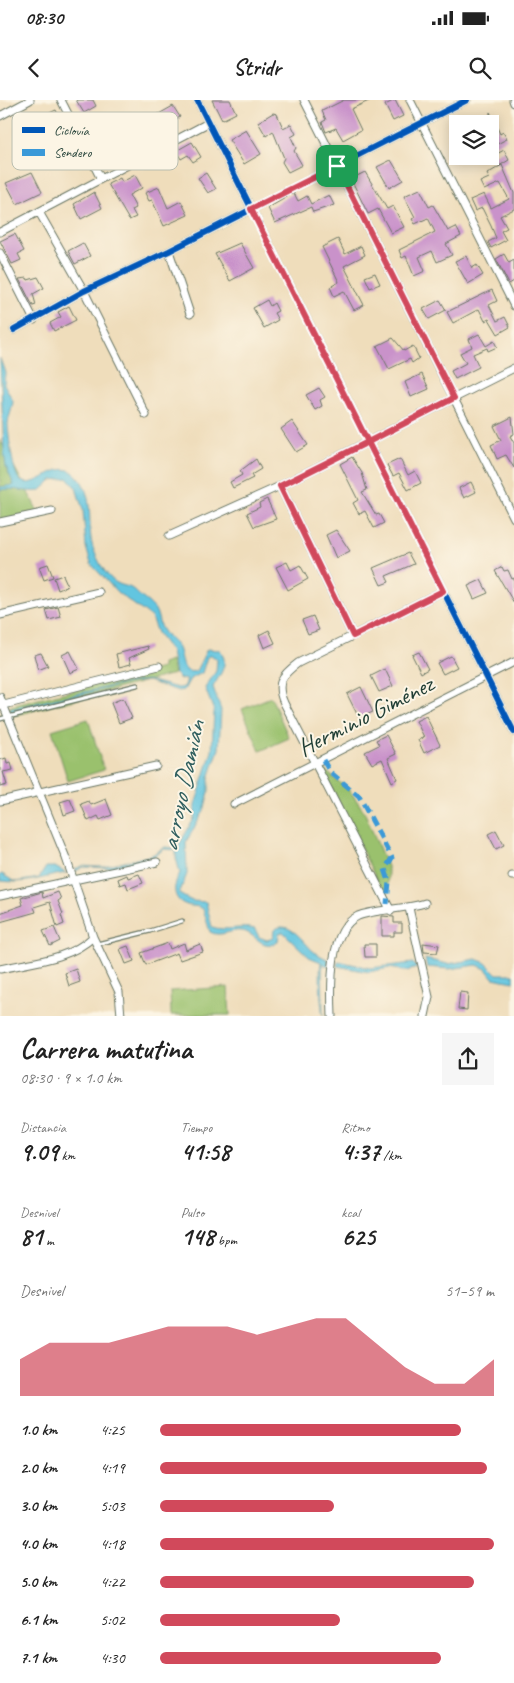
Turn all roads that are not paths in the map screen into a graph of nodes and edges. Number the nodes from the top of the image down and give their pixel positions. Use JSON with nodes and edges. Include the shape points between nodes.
{"nodes":[{"id":1,"x":30,"y":100,"type":"edge"},
{"id":2,"x":61,"y":100,"type":"edge"},
{"id":3,"x":197,"y":100,"type":"edge"},
{"id":4,"x":304,"y":100,"type":"edge"},
{"id":5,"x":410,"y":100,"type":"edge"},
{"id":6,"x":467,"y":100,"type":"edge"},
{"id":7,"x":67,"y":112,"type":"edge"},
{"id":8,"x":0,"y":116,"type":"edge"},
{"id":9,"x":208,"y":123,"type":"junction"},
{"id":10,"x":422,"y":123,"type":"junction"},
{"id":11,"x":178,"y":139,"type":"edge"},
{"id":12,"x":337,"y":166,"type":"junction"},
{"id":13,"x":96,"y":170,"type":"edge"},
{"id":14,"x":118,"y":170,"type":"edge"},
{"id":15,"x":101,"y":179,"type":"junction"},
{"id":16,"x":251,"y":209,"type":"junction"},
{"id":17,"x":39,"y":212,"type":"junction"},
{"id":18,"x":0,"y":232,"type":"edge"},
{"id":19,"x":169,"y":251,"type":"junction"},
{"id":20,"x":0,"y":253,"type":"edge"},
{"id":21,"x":84,"y":291,"type":"junction"},
{"id":22,"x":514,"y":306,"type":"edge"},
{"id":23,"x":190,"y":314,"type":"dead end"},
{"id":24,"x":34,"y":320,"type":"junction"},
{"id":25,"x":14,"y":330,"type":"dead end"},
{"id":26,"x":514,"y":368,"type":"edge"},
{"id":27,"x":454,"y":398,"type":"junction"},
{"id":28,"x":146,"y":415,"type":"dead end"},
{"id":29,"x":368,"y":442,"type":"junction"},
{"id":30,"x":280,"y":486,"type":"junction"},
{"id":31,"x":52,"y":511,"type":"dead end"},
{"id":32,"x":514,"y":518,"type":"edge"},
{"id":33,"x":0,"y":522,"type":"edge"},
{"id":34,"x":169,"y":536,"type":"dead end"},
{"id":35,"x":443,"y":591,"type":"junction"},
{"id":36,"x":99,"y":592,"type":"dead end"},
{"id":37,"x":0,"y":615,"type":"edge"},
{"id":38,"x":353,"y":636,"type":"junction"},
{"id":39,"x":514,"y":662,"type":"edge"},
{"id":40,"x":159,"y":666,"type":"dead end"},
{"id":41,"x":487,"y":676,"type":"junction"},
{"id":42,"x":136,"y":685,"type":"dead end"},
{"id":43,"x":0,"y":698,"type":"edge"},
{"id":44,"x":2,"y":706,"type":"edge"},
{"id":45,"x":8,"y":717,"type":"junction"},
{"id":46,"x":0,"y":719,"type":"edge"},
{"id":47,"x":514,"y":732,"type":"edge"},
{"id":48,"x":314,"y":764,"type":"junction"},
{"id":49,"x":156,"y":766,"type":"dead end"},
{"id":50,"x":38,"y":791,"type":"junction"},
{"id":51,"x":0,"y":801,"type":"edge"},
{"id":52,"x":234,"y":804,"type":"dead end"},
{"id":53,"x":157,"y":862,"type":"dead end"},
{"id":54,"x":73,"y":880,"type":"junction"},
{"id":55,"x":0,"y":896,"type":"edge"},
{"id":56,"x":425,"y":903,"type":"dead end"},
{"id":57,"x":408,"y":908,"type":"junction"},
{"id":58,"x":391,"y":911,"type":"junction"},
{"id":59,"x":182,"y":921,"type":"dead end"},
{"id":60,"x":95,"y":940,"type":"junction"},
{"id":61,"x":0,"y":969,"type":"edge"},
{"id":62,"x":121,"y":1016,"type":"edge"},
{"id":63,"x":332,"y":1016,"type":"edge"},
{"id":64,"x":425,"y":1016,"type":"edge"}],
"edges":[{"from":1,"to":8,"type":"street"},
{"from":2,"to":7,"type":"street"},
{"from":3,"to":9,"type":"street"},
{"from":4,"to":12,"type":"street"},
{"from":5,"to":10,"type":"street"},
{"from":6,"to":10,"type":"street"},
{"from":9,"to":11,"type":"street"},
{"from":9,"to":16,"type":"street"},
{"from":10,"to":12,"type":"street"},
{"from":10,"to":22,"type":"street"},
{"from":12,"to":16,"type":"street"},
{"from":12,"to":27,"type":"street"},
{"from":13,"to":15,"type":"street"},
{"from":14,"to":15,"type":"street"},
{"from":15,"to":17,"type":"street"},
{"from":16,"to":19,"type":"street"},
{"from":16,"to":29,"type":"street"},
{"from":17,"to":18,"type":"street"},
{"from":17,"to":21,"type":"street"},
{"from":19,"to":21,"type":"street"},
{"from":19,"to":23,"type":"street"},
{"from":20,"to":24,"type":"street"},
{"from":21,"to":24,"type":"street"},
{"from":21,"to":28,"type":"street"},
{"from":24,"to":25,"type":"street"},
{"from":26,"to":27,"type":"street"},
{"from":27,"to":29,"type":"street"},
{"from":27,"to":32,"type":"street"},
{"from":29,"to":30,"type":"street"},
{"from":29,"to":35,"type":"street"},
{"from":30,"to":34,"type":"street"},
{"from":30,"to":38,"type":"street"},
{"from":31,"to":33,"type":"street"},
{"from":35,"to":38,"type":"street"},
{"from":35,"to":41,"type":"street"},
{"from":36,"to":37,"type":"street"},
{"from":38,"to":48,"type":"street","via":[[298,663],[283,674],[279,684],[279,693]]},
{"from":39,"to":41,"type":"street","name":"Herminio Giménez"},
{"from":40,"to":44,"type":"street"},
{"from":41,"to":47,"type":"street"},
{"from":41,"to":48,"type":"street","name":"Herminio Giménez"},
{"from":42,"to":45,"type":"lane"},
{"from":43,"to":44,"type":"street"},
{"from":44,"to":45,"type":"street"},
{"from":45,"to":46,"type":"lane"},
{"from":45,"to":50,"type":"street"},
{"from":48,"to":52,"type":"street","name":"Herminio Giménez"},
{"from":48,"to":58,"type":"street"},
{"from":49,"to":50,"type":"street"},
{"from":50,"to":51,"type":"street"},
{"from":50,"to":54,"type":"street"},
{"from":53,"to":54,"type":"street"},
{"from":54,"to":55,"type":"street"},
{"from":54,"to":60,"type":"street"},
{"from":56,"to":57,"type":"street"},
{"from":57,"to":58,"type":"street"},
{"from":57,"to":64,"type":"street","via":[[429,997]]},
{"from":58,"to":63,"type":"street","via":[[359,916],[350,921],[336,947],[332,970]]},
{"from":59,"to":60,"type":"lane","via":[[142,933]]},
{"from":60,"to":61,"type":"street","via":[[67,953]]},
{"from":60,"to":62,"type":"street","via":[[119,992]]}]}
